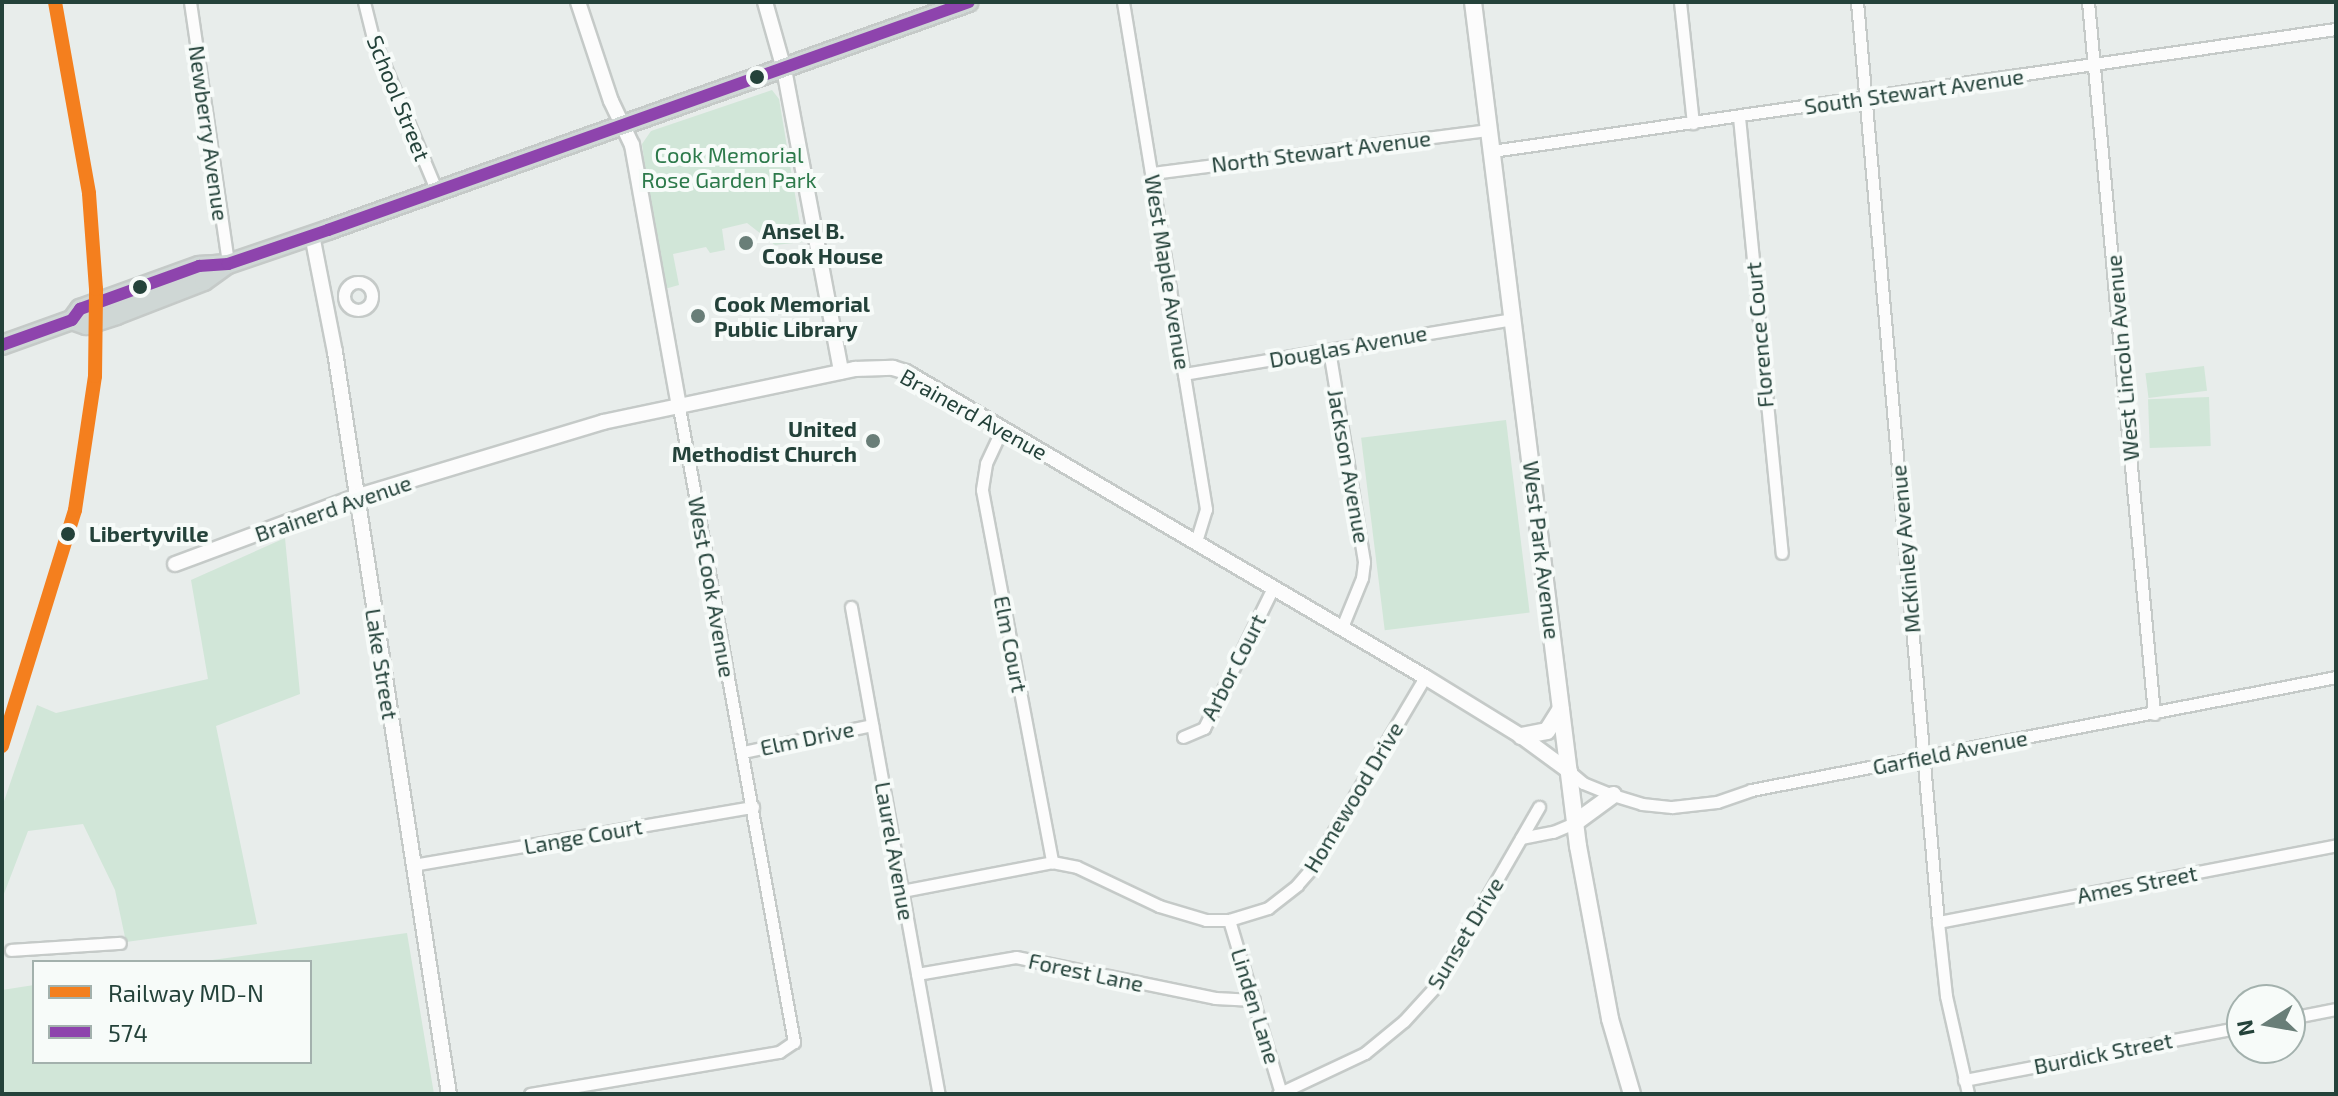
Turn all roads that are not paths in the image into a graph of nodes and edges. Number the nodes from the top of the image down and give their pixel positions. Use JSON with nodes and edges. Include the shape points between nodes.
{"nodes":[{"id":1,"x":190,"y":2,"type":"edge"},
{"id":2,"x":364,"y":2,"type":"edge"},
{"id":3,"x":578,"y":2,"type":"edge"},
{"id":4,"x":765,"y":2,"type":"edge"},
{"id":5,"x":969,"y":2,"type":"edge"},
{"id":6,"x":1123,"y":2,"type":"edge"},
{"id":7,"x":1473,"y":2,"type":"edge"},
{"id":8,"x":1680,"y":2,"type":"edge"},
{"id":9,"x":1857,"y":2,"type":"edge"},
{"id":10,"x":2088,"y":2,"type":"edge"},
{"id":11,"x":2336,"y":29,"type":"edge"},
{"id":12,"x":2095,"y":64,"type":"junction"},
{"id":13,"x":784,"y":69,"type":"junction"},
{"id":14,"x":1866,"y":98,"type":"junction"},
{"id":15,"x":1739,"y":117,"type":"junction"},
{"id":16,"x":1693,"y":123,"type":"junction"},
{"id":17,"x":623,"y":127,"type":"junction"},
{"id":18,"x":1489,"y":130,"type":"junction"},
{"id":19,"x":1492,"y":151,"type":"junction"},
{"id":20,"x":1152,"y":173,"type":"junction"},
{"id":21,"x":437,"y":192,"type":"junction"},
{"id":22,"x":312,"y":235,"type":"junction"},
{"id":23,"x":228,"y":264,"type":"junction"},
{"id":24,"x":346,"y":301,"type":"dead end"},
{"id":25,"x":327,"y":306,"type":"junction"},
{"id":26,"x":1513,"y":319,"type":"junction"},
{"id":27,"x":2,"y":345,"type":"edge"},
{"id":28,"x":1329,"y":350,"type":"junction"},
{"id":29,"x":841,"y":372,"type":"junction"},
{"id":30,"x":1184,"y":374,"type":"junction"},
{"id":31,"x":679,"y":407,"type":"junction"},
{"id":32,"x":1002,"y":429,"type":"junction"},
{"id":33,"x":355,"y":497,"type":"junction"},
{"id":34,"x":1196,"y":542,"type":"junction"},
{"id":35,"x":1782,"y":553,"type":"dead end"},
{"id":36,"x":175,"y":564,"type":"dead end"},
{"id":37,"x":1273,"y":588,"type":"junction"},
{"id":38,"x":851,"y":607,"type":"dead end"},
{"id":39,"x":1342,"y":627,"type":"junction"},
{"id":40,"x":1425,"y":677,"type":"junction"},
{"id":41,"x":2336,"y":677,"type":"edge"},
{"id":42,"x":1562,"y":708,"type":"junction"},
{"id":43,"x":2154,"y":714,"type":"junction"},
{"id":44,"x":872,"y":725,"type":"junction"},
{"id":45,"x":1521,"y":736,"type":"junction"},
{"id":46,"x":1183,"y":737,"type":"dead end"},
{"id":47,"x":743,"y":752,"type":"junction"},
{"id":48,"x":1924,"y":757,"type":"junction"},
{"id":49,"x":1570,"y":772,"type":"junction"},
{"id":50,"x":1613,"y":795,"type":"junction"},
{"id":51,"x":753,"y":807,"type":"junction"},
{"id":52,"x":1539,"y":807,"type":"dead end"},
{"id":53,"x":1576,"y":822,"type":"junction"},
{"id":54,"x":1553,"y":832,"type":"junction"},
{"id":55,"x":1521,"y":838,"type":"junction"},
{"id":56,"x":2336,"y":845,"type":"edge"},
{"id":57,"x":1578,"y":846,"type":"junction"},
{"id":58,"x":1052,"y":862,"type":"junction"},
{"id":59,"x":413,"y":865,"type":"junction"},
{"id":60,"x":902,"y":891,"type":"junction"},
{"id":61,"x":1229,"y":920,"type":"junction"},
{"id":62,"x":1938,"y":922,"type":"junction"},
{"id":63,"x":120,"y":943,"type":"dead end"},
{"id":64,"x":11,"y":950,"type":"dead end"},
{"id":65,"x":917,"y":974,"type":"junction"},
{"id":66,"x":1254,"y":1000,"type":"junction"},
{"id":67,"x":2336,"y":1009,"type":"edge"},
{"id":68,"x":2306,"y":1015,"type":"edge"},
{"id":69,"x":2226,"y":1030,"type":"edge"},
{"id":70,"x":1964,"y":1080,"type":"junction"},
{"id":71,"x":1280,"y":1093,"type":"edge"},
{"id":72,"x":449,"y":1094,"type":"edge"},
{"id":73,"x":530,"y":1094,"type":"edge"},
{"id":74,"x":939,"y":1094,"type":"edge"},
{"id":75,"x":1632,"y":1094,"type":"edge"},
{"id":76,"x":1968,"y":1094,"type":"edge"}],
"edges":[{"from":1,"to":23,"type":"street","name":"Newberry Avenue"},
{"from":2,"to":21,"type":"street","name":"School Street","via":[[373,38]]},
{"from":3,"to":17,"type":"street","name":"West Cook Avenue"},
{"from":4,"to":13,"type":"street"},
{"from":5,"to":13,"type":"main road"},
{"from":6,"to":20,"type":"street","name":"West Maple Avenue"},
{"from":7,"to":18,"type":"main road","name":"West Park Avenue"},
{"from":8,"to":16,"type":"street"},
{"from":9,"to":14,"type":"street","name":"McKinley Avenue"},
{"from":10,"to":12,"type":"street","name":"West Lincoln Avenue"},
{"from":11,"to":12,"type":"street","name":"South Stewart Avenue"},
{"from":12,"to":14,"type":"street","name":"South Stewart Avenue"},
{"from":12,"to":43,"type":"street","name":"West Lincoln Avenue"},
{"from":13,"to":17,"type":"main road"},
{"from":13,"to":29,"type":"street"},
{"from":14,"to":15,"type":"street","name":"South Stewart Avenue"},
{"from":14,"to":48,"type":"street","name":"McKinley Avenue"},
{"from":15,"to":16,"type":"street","name":"South Stewart Avenue"},
{"from":15,"to":35,"type":"street","name":"Florence Court"},
{"from":16,"to":19,"type":"street","name":"South Stewart Avenue"},
{"from":17,"to":21,"type":"main road"},
{"from":17,"to":31,"type":"street","name":"West Cook Avenue","via":[[632,145]]},
{"from":18,"to":19,"type":"main road","name":"West Park Avenue"},
{"from":18,"to":20,"type":"street","name":"North Stewart Avenue"},
{"from":19,"to":26,"type":"main road","name":"West Park Avenue"},
{"from":20,"to":30,"type":"street","name":"West Maple Avenue"},
{"from":21,"to":22,"type":"main road"},
{"from":22,"to":23,"type":"main road"},
{"from":22,"to":25,"type":"street","name":"Lake Street"},
{"from":23,"to":27,"type":"main road","via":[[204,281],[116,315],[86,325],[72,320]]},
{"from":24,"to":25,"type":"street"},
{"from":25,"to":33,"type":"street","name":"Lake Street"},
{"from":26,"to":28,"type":"street","name":"Douglas Avenue"},
{"from":26,"to":42,"type":"main road","name":"West Park Avenue"},
{"from":28,"to":30,"type":"street","name":"Douglas Avenue"},
{"from":28,"to":39,"type":"street","name":"Jackson Avenue","via":[[1363,553],[1362,578]]},
{"from":29,"to":31,"type":"street","name":"Brainerd Avenue"},
{"from":29,"to":32,"type":"street","name":"Brainerd Avenue","via":[[880,367],[906,372]]},
{"from":30,"to":34,"type":"street","name":"West Maple Avenue","via":[[1206,509]]},
{"from":31,"to":33,"type":"street","name":"Brainerd Avenue","via":[[603,422]]},
{"from":31,"to":47,"type":"street","name":"West Cook Avenue"},
{"from":32,"to":34,"type":"street","name":"Brainerd Avenue"},
{"from":32,"to":58,"type":"street","name":"Elm Court","via":[[986,464],[982,490]]},
{"from":33,"to":36,"type":"street","name":"Brainerd Avenue"},
{"from":33,"to":59,"type":"street","name":"Lake Street"},
{"from":34,"to":37,"type":"street","name":"Brainerd Avenue"},
{"from":37,"to":39,"type":"street","name":"Brainerd Avenue"},
{"from":37,"to":46,"type":"street","name":"Arbor Court","via":[[1204,728]]},
{"from":38,"to":44,"type":"street","name":"Laurel Avenue"},
{"from":39,"to":40,"type":"street","name":"Brainerd Avenue"},
{"from":40,"to":45,"type":"street","name":"Brainerd Avenue"},
{"from":40,"to":61,"type":"street","name":"Homewood Drive","via":[[1312,868],[1268,908]]},
{"from":41,"to":43,"type":"street","name":"Garfield Avenue"},
{"from":42,"to":45,"type":"main road","via":[[1547,731]]},
{"from":42,"to":49,"type":"main road","name":"West Park Avenue"},
{"from":43,"to":48,"type":"street","name":"Garfield Avenue"},
{"from":44,"to":47,"type":"street","name":"Elm Drive"},
{"from":44,"to":60,"type":"street","name":"Laurel Avenue"},
{"from":45,"to":49,"type":"street","name":"Brainerd Avenue"},
{"from":47,"to":51,"type":"street","name":"West Cook Avenue"},
{"from":48,"to":50,"type":"street","name":"Garfield Avenue","via":[[1751,790],[1717,802],[1672,807]]},
{"from":48,"to":62,"type":"street","name":"McKinley Avenue"},
{"from":49,"to":50,"type":"street","name":"Garfield Avenue"},
{"from":49,"to":53,"type":"main road","name":"West Park Avenue"},
{"from":50,"to":53,"type":"main road"},
{"from":51,"to":59,"type":"street","name":"Lange Court"},
{"from":51,"to":73,"type":"street","name":"West Cook Avenue","via":[[794,1036],[789,1048]]},
{"from":52,"to":55,"type":"street","name":"Sunset Drive"},
{"from":53,"to":54,"type":"street"},
{"from":53,"to":57,"type":"main road","name":"West Park Avenue"},
{"from":54,"to":55,"type":"street"},
{"from":54,"to":57,"type":"street"},
{"from":55,"to":71,"type":"street","name":"Sunset Drive","via":[[1435,987],[1404,1021],[1365,1053]]},
{"from":56,"to":62,"type":"street","name":"Ames Street"},
{"from":57,"to":75,"type":"main road","name":"West Park Avenue","via":[[1610,1019]]},
{"from":58,"to":60,"type":"street","name":"Homewood Drive"},
{"from":58,"to":61,"type":"street","name":"Homewood Drive","via":[[1077,867],[1159,906],[1206,920]]},
{"from":59,"to":72,"type":"street","name":"Lake Street"},
{"from":60,"to":65,"type":"street","name":"Laurel Avenue"},
{"from":61,"to":66,"type":"street","name":"Linden Lane"},
{"from":62,"to":70,"type":"street","name":"McKinley Avenue","via":[[1946,996]]},
{"from":63,"to":64,"type":"street"},
{"from":65,"to":66,"type":"street","name":"Forest Lane","via":[[1016,957],[1215,998]]},
{"from":65,"to":74,"type":"street","name":"Laurel Avenue"},
{"from":66,"to":71,"type":"street","name":"Linden Lane"},
{"from":67,"to":68,"type":"street"},
{"from":69,"to":70,"type":"street","name":"Burdick Street"},
{"from":70,"to":76,"type":"street","name":"McKinley Avenue"}]}
